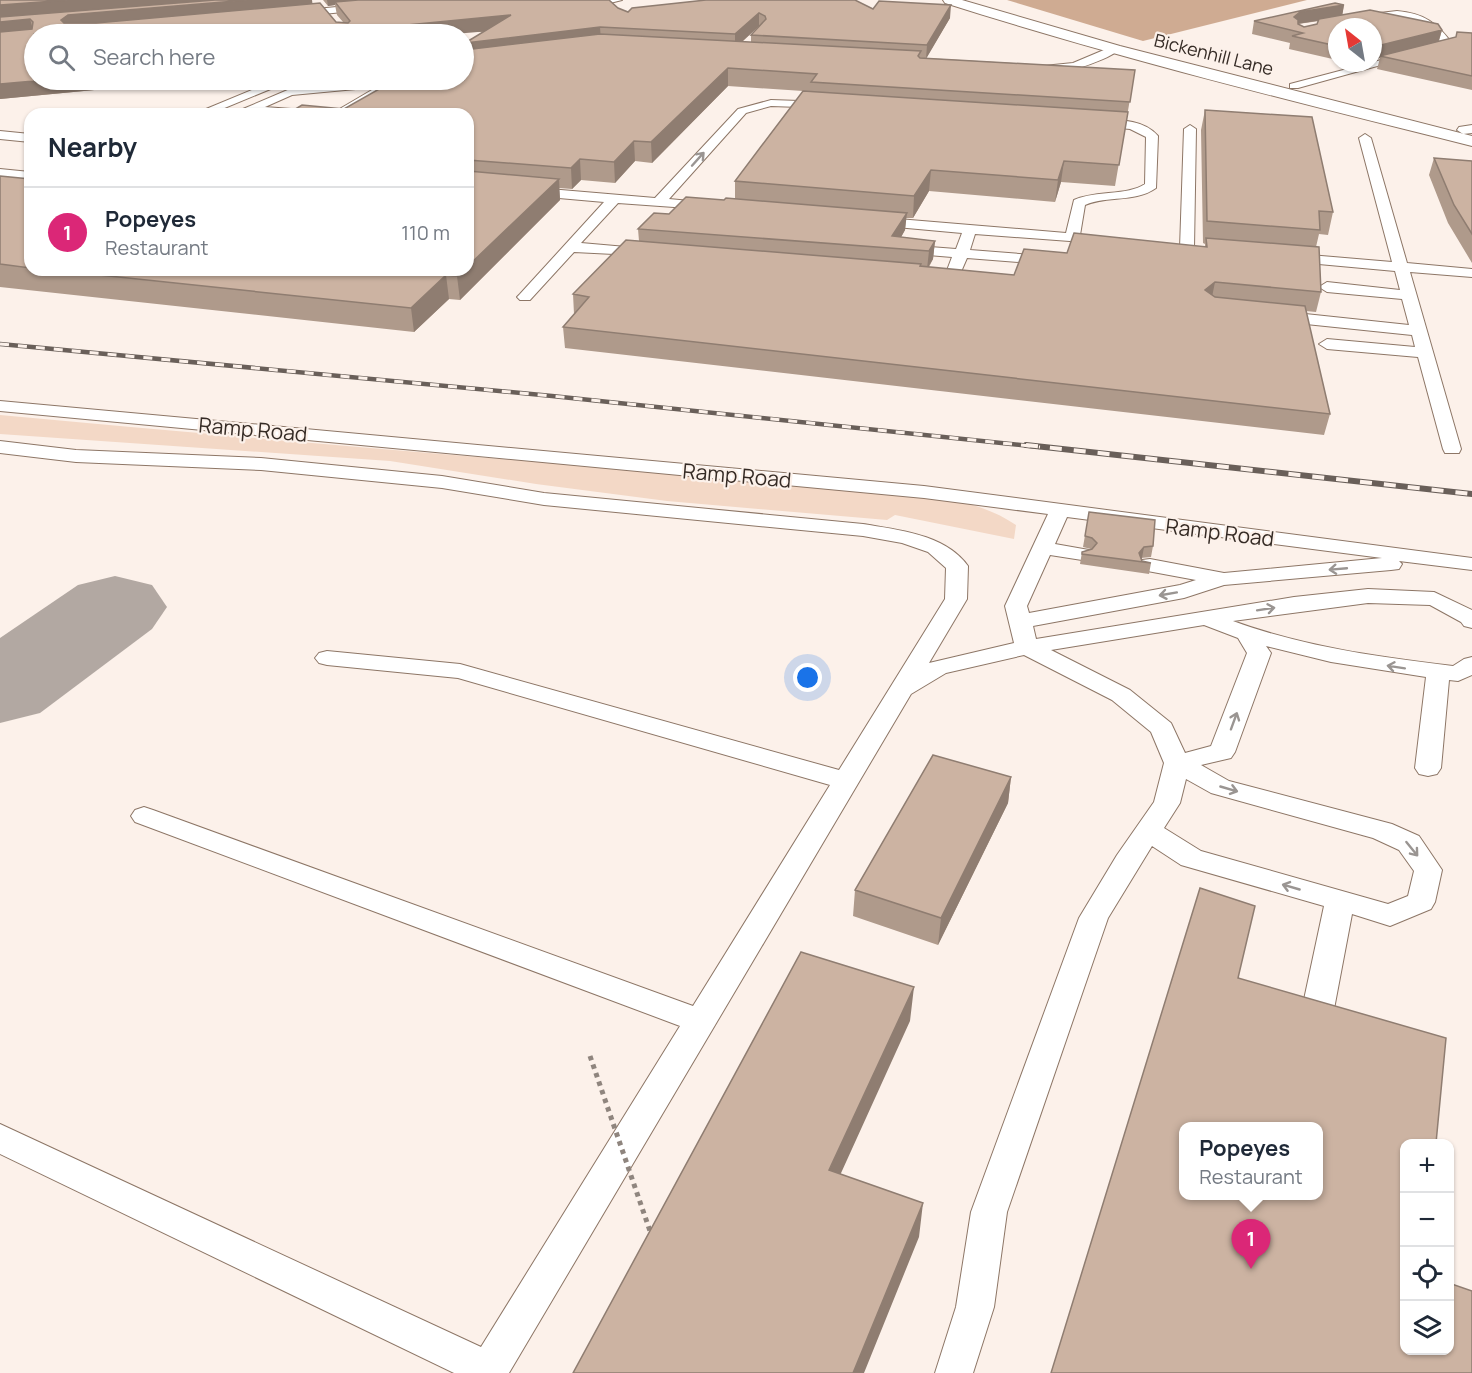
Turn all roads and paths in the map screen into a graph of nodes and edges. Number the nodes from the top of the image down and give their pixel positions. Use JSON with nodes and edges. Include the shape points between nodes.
{"nodes":[{"id":1,"x":316,"y":0,"type":"edge"},
{"id":2,"x":617,"y":0,"type":"edge"},
{"id":3,"x":949,"y":0,"type":"edge"},
{"id":4,"x":975,"y":0,"type":"edge"},
{"id":5,"x":381,"y":6,"type":"edge"},
{"id":6,"x":324,"y":11,"type":"junction"},
{"id":7,"x":289,"y":15,"type":"edge"},
{"id":8,"x":628,"y":17,"type":"edge"},
{"id":9,"x":1365,"y":18,"type":"edge"},
{"id":10,"x":333,"y":21,"type":"edge"},
{"id":11,"x":1115,"y":49,"type":"junction"},
{"id":12,"x":1382,"y":62,"type":"edge"},
{"id":13,"x":1027,"y":69,"type":"edge"},
{"id":14,"x":1346,"y":72,"type":"edge"},
{"id":15,"x":1293,"y":86,"type":"junction"},
{"id":16,"x":258,"y":90,"type":"edge"},
{"id":17,"x":312,"y":90,"type":"edge"},
{"id":18,"x":378,"y":90,"type":"edge"},
{"id":19,"x":277,"y":96,"type":"junction"},
{"id":20,"x":358,"y":101,"type":"junction"},
{"id":21,"x":215,"y":107,"type":"joint"},
{"id":22,"x":846,"y":107,"type":"edge"},
{"id":23,"x":232,"y":108,"type":"edge"},
{"id":24,"x":251,"y":108,"type":"edge"},
{"id":25,"x":347,"y":108,"type":"edge"},
{"id":26,"x":1079,"y":122,"type":"edge"},
{"id":27,"x":1190,"y":129,"type":"dead end"},
{"id":28,"x":1470,"y":133,"type":"edge"},
{"id":29,"x":0,"y":135,"type":"edge"},
{"id":30,"x":24,"y":137,"type":"edge"},
{"id":31,"x":1365,"y":138,"type":"dead end"},
{"id":32,"x":0,"y":173,"type":"edge"},
{"id":33,"x":24,"y":175,"type":"edge"},
{"id":34,"x":474,"y":186,"type":"edge"},
{"id":35,"x":615,"y":198,"type":"junction"},
{"id":36,"x":659,"y":202,"type":"junction"},
{"id":37,"x":728,"y":208,"type":"edge"},
{"id":38,"x":855,"y":219,"type":"edge"},
{"id":39,"x":970,"y":229,"type":"junction"},
{"id":40,"x":1072,"y":238,"type":"junction"},
{"id":41,"x":1118,"y":242,"type":"edge"},
{"id":42,"x":571,"y":247,"type":"junction"},
{"id":43,"x":1188,"y":248,"type":"edge"},
{"id":44,"x":904,"y":249,"type":"edge"},
{"id":45,"x":962,"y":253,"type":"junction"},
{"id":46,"x":666,"y":255,"type":"edge"},
{"id":47,"x":1270,"y":255,"type":"edge"},
{"id":48,"x":1032,"y":259,"type":"edge"},
{"id":49,"x":1399,"y":266,"type":"junction"},
{"id":50,"x":1472,"y":273,"type":"edge"},
{"id":51,"x":917,"y":275,"type":"edge"},
{"id":52,"x":1327,"y":286,"type":"dead end"},
{"id":53,"x":1408,"y":295,"type":"junction"},
{"id":54,"x":525,"y":297,"type":"dead end"},
{"id":55,"x":1258,"y":314,"type":"edge"},
{"id":56,"x":1418,"y":331,"type":"junction"},
{"id":57,"x":1327,"y":344,"type":"dead end"},
{"id":58,"x":1424,"y":353,"type":"junction"},
{"id":59,"x":0,"y":406,"type":"edge"},
{"id":60,"x":0,"y":447,"type":"edge"},
{"id":61,"x":1452,"y":450,"type":"dead end"},
{"id":62,"x":1060,"y":511,"type":"junction"},
{"id":63,"x":1043,"y":548,"type":"junction"},
{"id":64,"x":1082,"y":554,"type":"edge"},
{"id":65,"x":1438,"y":560,"type":"junction"},
{"id":66,"x":1472,"y":564,"type":"edge"},
{"id":67,"x":1150,"y":565,"type":"edge"},
{"id":68,"x":1224,"y":579,"type":"junction"},
{"id":69,"x":1208,"y":619,"type":"junction"},
{"id":70,"x":1472,"y":621,"type":"edge"},
{"id":71,"x":1024,"y":634,"type":"junction"},
{"id":72,"x":1248,"y":635,"type":"junction"},
{"id":73,"x":327,"y":658,"type":"dead end"},
{"id":74,"x":1472,"y":664,"type":"edge"},
{"id":75,"x":1438,"y":672,"type":"junction"},
{"id":76,"x":900,"y":692,"type":"junction"},
{"id":77,"x":1177,"y":763,"type":"junction"},
{"id":78,"x":1428,"y":768,"type":"dead end"},
{"id":79,"x":846,"y":781,"type":"junction"},
{"id":80,"x":144,"y":816,"type":"dead end"},
{"id":81,"x":1148,"y":831,"type":"junction"},
{"id":82,"x":1340,"y":901,"type":"junction"},
{"id":83,"x":1318,"y":1009,"type":"edge"},
{"id":84,"x":700,"y":1021,"type":"junction"},
{"id":85,"x":590,"y":1056,"type":"dead end"},
{"id":86,"x":0,"y":1138,"type":"edge"},
{"id":87,"x":654,"y":1243,"type":"edge"},
{"id":88,"x":488,"y":1371,"type":"edge"},
{"id":89,"x":954,"y":1373,"type":"edge"}],
"edges":[{"from":1,"to":6,"type":"lane"},
{"from":2,"to":8,"type":"lane","via":[[602,1]]},
{"from":3,"to":11,"type":"main road","name":"Bickenhill Lane"},
{"from":4,"to":15,"type":"main road","name":"Bickenhill Lane","via":[[1115,41]]},
{"from":5,"to":6,"type":"lane"},
{"from":6,"to":7,"type":"lane"},
{"from":6,"to":10,"type":"lane"},
{"from":9,"to":12,"type":"lane","via":[[1407,15],[1436,26],[1449,40],[1448,45]]},
{"from":11,"to":13,"type":"lane","via":[[1105,56],[1062,67]]},
{"from":11,"to":28,"type":"main road","name":"Bickenhill Lane"},
{"from":14,"to":15,"type":"lane"},
{"from":15,"to":28,"type":"main road","name":"Bickenhill Lane"},
{"from":16,"to":21,"type":"lane"},
{"from":17,"to":19,"type":"lane"},
{"from":18,"to":20,"type":"lane"},
{"from":19,"to":20,"type":"lane"},
{"from":19,"to":24,"type":"lane"},
{"from":20,"to":25,"type":"lane"},
{"from":21,"to":23,"type":"lane"},
{"from":36,"to":22,"type":"lane","one_way":true,"via":[[747,108],[788,102]]},
{"from":26,"to":40,"type":"lane","via":[[1146,130],[1152,136],[1151,185],[1136,193],[1087,198],[1079,203]]},
{"from":27,"to":43,"type":"lane"},
{"from":29,"to":30,"type":"lane"},
{"from":31,"to":49,"type":"lane"},
{"from":32,"to":33,"type":"lane"},
{"from":34,"to":35,"type":"lane"},
{"from":35,"to":36,"type":"lane"},
{"from":35,"to":42,"type":"lane"},
{"from":36,"to":37,"type":"lane"},
{"from":38,"to":39,"type":"lane"},
{"from":39,"to":40,"type":"lane"},
{"from":39,"to":45,"type":"lane"},
{"from":40,"to":41,"type":"lane"},
{"from":42,"to":46,"type":"lane"},
{"from":42,"to":54,"type":"lane"},
{"from":44,"to":45,"type":"lane"},
{"from":45,"to":48,"type":"lane"},
{"from":45,"to":51,"type":"lane","via":[[952,278]]},
{"from":47,"to":49,"type":"lane"},
{"from":49,"to":50,"type":"lane"},
{"from":49,"to":53,"type":"lane"},
{"from":52,"to":53,"type":"lane"},
{"from":53,"to":56,"type":"lane"},
{"from":55,"to":56,"type":"lane"},
{"from":56,"to":58,"type":"lane"},
{"from":57,"to":58,"type":"lane"},
{"from":58,"to":61,"type":"lane"},
{"from":59,"to":62,"type":"lane","name":"Ramp Road","via":[[924,492]]},
{"from":60,"to":76,"type":"lane","via":[[76,456],[261,465],[419,480],[544,499],[863,530],[907,538],[935,548],[957,567],[956,599]]},
{"from":62,"to":63,"type":"lane"},
{"from":62,"to":65,"type":"lane","name":"Ramp Road"},
{"from":63,"to":64,"type":"lane"},
{"from":63,"to":71,"type":"lane","via":[[1016,606]]},
{"from":65,"to":66,"type":"lane","name":"Ramp Road"},
{"from":65,"to":68,"type":"lane","one_way":true},
{"from":67,"to":68,"type":"lane"},
{"from":68,"to":71,"type":"lane","one_way":true},
{"from":69,"to":70,"type":"lane","one_way":true,"via":[[1368,596],[1434,600]]},
{"from":69,"to":71,"type":"lane"},
{"from":69,"to":72,"type":"lane"},
{"from":71,"to":76,"type":"lane","via":[[938,668]]},
{"from":71,"to":77,"type":"lane","via":[[1121,694],[1162,728]]},
{"from":75,"to":72,"type":"lane","one_way":true,"via":[[1394,667]]},
{"from":77,"to":72,"type":"lane","one_way":true,"via":[[1222,752],[1259,653]]},
{"from":73,"to":79,"type":"lane","via":[[460,671]]},
{"from":74,"to":75,"type":"lane","via":[[1458,674]]},
{"from":75,"to":78,"type":"lane"},
{"from":76,"to":79,"type":"lane"},
{"from":77,"to":81,"type":"lane","via":[[1167,803]]},
{"from":77,"to":82,"type":"lane","one_way":true,"via":[[1220,787],[1382,831],[1409,843],[1428,870],[1421,902],[1390,915]]},
{"from":79,"to":84,"type":"lane"},
{"from":80,"to":84,"type":"lane"},
{"from":82,"to":81,"type":"lane","one_way":true,"via":[[1191,858]]},
{"from":81,"to":89,"type":"lane","via":[[1094,918],[989,1212],[975,1307]]},
{"from":82,"to":83,"type":"lane"},
{"from":84,"to":88,"type":"lane"},
{"from":85,"to":87,"type":"path","bridge":true},
{"from":86,"to":88,"type":"lane"}]}
